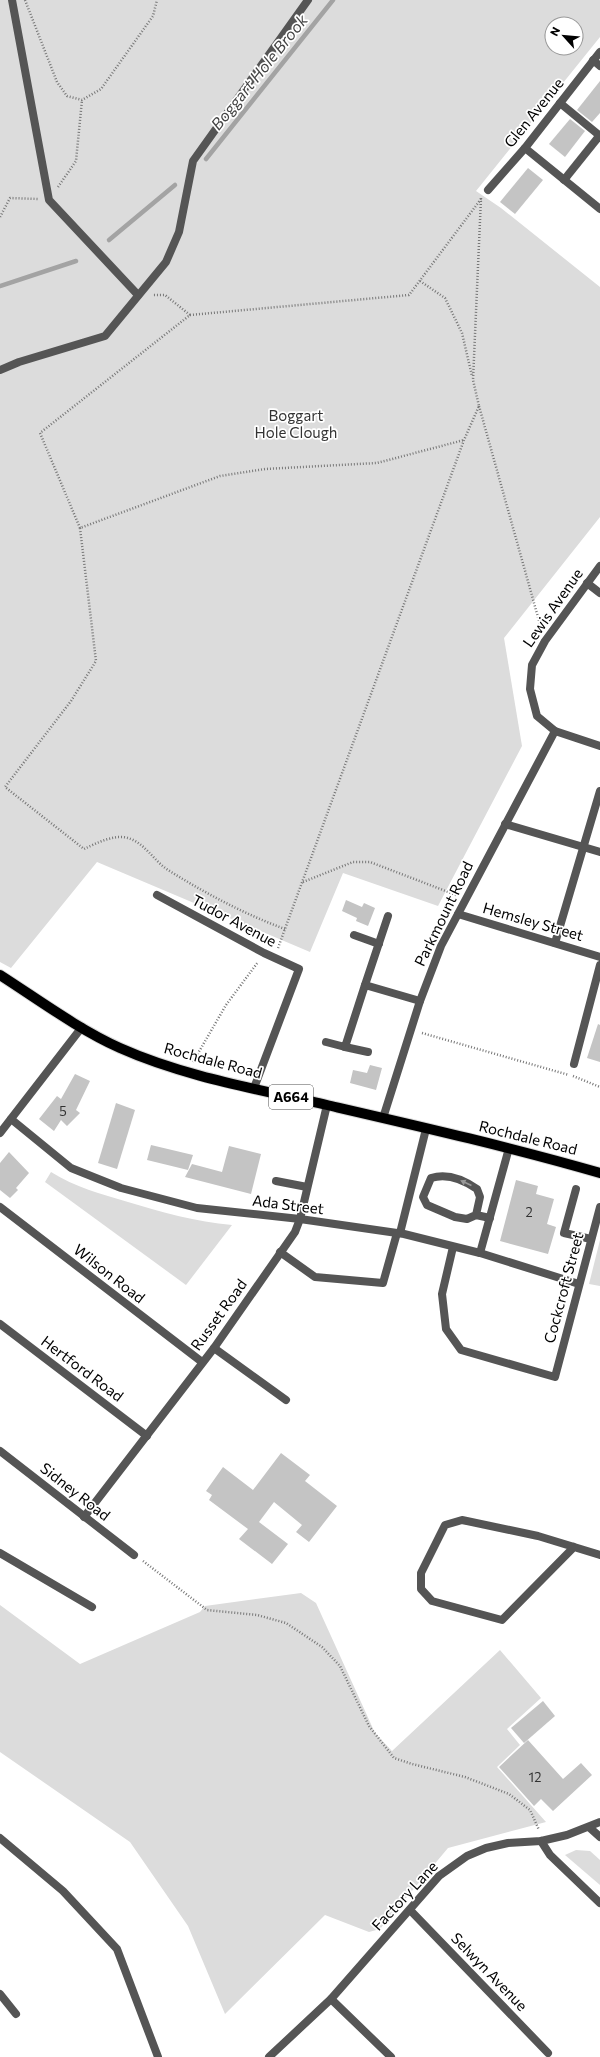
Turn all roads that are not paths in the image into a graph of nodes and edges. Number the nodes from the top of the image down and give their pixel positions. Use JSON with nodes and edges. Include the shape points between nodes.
{"nodes":[{"id":1,"x":12,"y":0,"type":"edge"},
{"id":2,"x":308,"y":0,"type":"edge"},
{"id":3,"x":600,"y":52,"type":"edge"},
{"id":4,"x":593,"y":60,"type":"junction"},
{"id":5,"x":600,"y":66,"type":"edge"},
{"id":6,"x":560,"y":103,"type":"junction"},
{"id":7,"x":600,"y":136,"type":"edge"},
{"id":8,"x":525,"y":148,"type":"junction"},
{"id":9,"x":564,"y":180,"type":"junction"},
{"id":10,"x":488,"y":190,"type":"road end"},
{"id":11,"x":600,"y":209,"type":"edge"},
{"id":12,"x":138,"y":295,"type":"junction"},
{"id":13,"x":0,"y":370,"type":"edge"},
{"id":14,"x":600,"y":566,"type":"edge"},
{"id":15,"x":587,"y":583,"type":"junction"},
{"id":16,"x":600,"y":593,"type":"edge"},
{"id":17,"x":555,"y":731,"type":"junction"},
{"id":18,"x":600,"y":746,"type":"edge"},
{"id":19,"x":600,"y":791,"type":"edge"},
{"id":20,"x":505,"y":824,"type":"junction"},
{"id":21,"x":583,"y":847,"type":"junction"},
{"id":22,"x":600,"y":852,"type":"edge"},
{"id":23,"x":157,"y":895,"type":"dead end"},
{"id":24,"x":458,"y":914,"type":"junction"},
{"id":25,"x":388,"y":916,"type":"dead end"},
{"id":26,"x":354,"y":935,"type":"dead end"},
{"id":27,"x":555,"y":943,"type":"junction"},
{"id":28,"x":379,"y":944,"type":"junction"},
{"id":29,"x":600,"y":957,"type":"edge"},
{"id":30,"x":600,"y":965,"type":"edge"},
{"id":31,"x":0,"y":975,"type":"edge"},
{"id":32,"x":365,"y":986,"type":"junction"},
{"id":33,"x":420,"y":1001,"type":"junction"},
{"id":34,"x":82,"y":1027,"type":"junction"},
{"id":35,"x":326,"y":1042,"type":"dead end"},
{"id":36,"x":345,"y":1047,"type":"junction"},
{"id":37,"x":368,"y":1052,"type":"dead end"},
{"id":38,"x":574,"y":1064,"type":"dead end"},
{"id":39,"x":254,"y":1088,"type":"junction"},
{"id":40,"x":327,"y":1105,"type":"junction"},
{"id":41,"x":382,"y":1118,"type":"junction"},
{"id":42,"x":11,"y":1119,"type":"junction"},
{"id":43,"x":426,"y":1129,"type":"junction"},
{"id":44,"x":0,"y":1133,"type":"edge"},
{"id":45,"x":509,"y":1148,"type":"junction"},
{"id":46,"x":600,"y":1173,"type":"edge"},
{"id":47,"x":276,"y":1181,"type":"dead end"},
{"id":48,"x":307,"y":1187,"type":"junction"},
{"id":49,"x":576,"y":1189,"type":"dead end"},
{"id":50,"x":600,"y":1206,"type":"edge"},
{"id":51,"x":0,"y":1207,"type":"edge"},
{"id":52,"x":476,"y":1215,"type":"junction"},
{"id":53,"x":490,"y":1218,"type":"junction"},
{"id":54,"x":300,"y":1219,"type":"junction"},
{"id":55,"x":398,"y":1233,"type":"junction"},
{"id":56,"x":591,"y":1239,"type":"junction"},
{"id":57,"x":453,"y":1247,"type":"junction"},
{"id":58,"x":280,"y":1252,"type":"junction"},
{"id":59,"x":480,"y":1252,"type":"junction"},
{"id":60,"x":579,"y":1284,"type":"junction"},
{"id":61,"x":0,"y":1324,"type":"edge"},
{"id":62,"x":214,"y":1348,"type":"junction"},
{"id":63,"x":202,"y":1362,"type":"junction"},
{"id":64,"x":286,"y":1400,"type":"dead end"},
{"id":65,"x":147,"y":1436,"type":"junction"},
{"id":66,"x":0,"y":1451,"type":"edge"},
{"id":67,"x":84,"y":1516,"type":"junction"},
{"id":68,"x":574,"y":1547,"type":"junction"},
{"id":69,"x":0,"y":1553,"type":"edge"},
{"id":70,"x":134,"y":1555,"type":"road end"},
{"id":71,"x":600,"y":1555,"type":"edge"},
{"id":72,"x":92,"y":1607,"type":"dead end"},
{"id":73,"x":600,"y":1822,"type":"edge"},
{"id":74,"x":590,"y":1828,"type":"junction"},
{"id":75,"x":600,"y":1837,"type":"edge"},
{"id":76,"x":0,"y":1838,"type":"edge"},
{"id":77,"x":541,"y":1841,"type":"junction"},
{"id":78,"x":600,"y":1903,"type":"edge"},
{"id":79,"x":410,"y":1910,"type":"junction"},
{"id":80,"x":0,"y":1994,"type":"edge"},
{"id":81,"x":331,"y":2000,"type":"junction"},
{"id":82,"x":16,"y":2014,"type":"dead end"},
{"id":83,"x":548,"y":2053,"type":"dead end"},
{"id":84,"x":158,"y":2057,"type":"edge"},
{"id":85,"x":270,"y":2057,"type":"edge"},
{"id":86,"x":391,"y":2057,"type":"edge"}],
"edges":[{"from":1,"to":12,"type":"street","via":[[48,200]]},
{"from":2,"to":12,"type":"street","via":[[192,161],[180,232],[166,262]]},
{"from":3,"to":4,"type":"street","name":"Glen Avenue"},
{"from":4,"to":5,"type":"street"},
{"from":4,"to":6,"type":"street","name":"Glen Avenue"},
{"from":6,"to":7,"type":"street"},
{"from":6,"to":8,"type":"street","name":"Glen Avenue"},
{"from":7,"to":9,"type":"street"},
{"from":8,"to":9,"type":"street"},
{"from":8,"to":10,"type":"street","name":"Glen Avenue"},
{"from":9,"to":11,"type":"street"},
{"from":12,"to":13,"type":"street","via":[[105,336]]},
{"from":14,"to":15,"type":"street","name":"Lewis Avenue"},
{"from":15,"to":16,"type":"street"},
{"from":15,"to":17,"type":"street","name":"Lewis Avenue","via":[[545,641],[532,665],[530,689],[537,716]]},
{"from":17,"to":18,"type":"street"},
{"from":17,"to":20,"type":"street","name":"Parkmount Road"},
{"from":19,"to":21,"type":"street"},
{"from":20,"to":21,"type":"street"},
{"from":20,"to":24,"type":"street","name":"Parkmount Road"},
{"from":21,"to":22,"type":"street"},
{"from":21,"to":27,"type":"street"},
{"from":23,"to":39,"type":"street","name":"Tudor Avenue","via":[[299,969]]},
{"from":24,"to":27,"type":"street","name":"Hemsley Street"},
{"from":24,"to":33,"type":"street","name":"Parkmount Road","via":[[441,946]]},
{"from":25,"to":28,"type":"street"},
{"from":26,"to":28,"type":"street"},
{"from":27,"to":29,"type":"street","name":"Hemsley Street"},
{"from":28,"to":32,"type":"street"},
{"from":30,"to":38,"type":"street"},
{"from":31,"to":34,"type":"main road","name":"Rochdale Road","number":"A664"},
{"from":32,"to":33,"type":"street"},
{"from":32,"to":36,"type":"street"},
{"from":33,"to":41,"type":"street","name":"Parkmount Road"},
{"from":34,"to":39,"type":"main road","name":"Rochdale Road","number":"A664","via":[[120,1048],[157,1062]]},
{"from":34,"to":42,"type":"street"},
{"from":35,"to":36,"type":"street"},
{"from":36,"to":37,"type":"street"},
{"from":39,"to":40,"type":"main road","name":"Rochdale Road","number":"A664"},
{"from":40,"to":41,"type":"main road","name":"Rochdale Road","number":"A664"},
{"from":40,"to":48,"type":"street","name":"Russet Road"},
{"from":41,"to":43,"type":"main road","name":"Rochdale Road","number":"A664"},
{"from":42,"to":44,"type":"street"},
{"from":42,"to":54,"type":"street","name":"Ada Street","via":[[71,1168],[121,1188],[197,1208]]},
{"from":43,"to":45,"type":"main road","name":"Rochdale Road","number":"A664"},
{"from":43,"to":55,"type":"street"},
{"from":45,"to":46,"type":"main road","name":"Rochdale Road","number":"A664"},
{"from":45,"to":53,"type":"street"},
{"from":47,"to":48,"type":"street"},
{"from":48,"to":54,"type":"street","name":"Russet Road"},
{"from":49,"to":56,"type":"street","via":[[564,1232]]},
{"from":50,"to":56,"type":"street","name":"Cockcroft Street"},
{"from":51,"to":63,"type":"street","name":"Wilson Road"},
{"from":52,"to":52,"type":"street","one_way":true,"via":[[480,1197],[477,1189],[466,1182],[440,1175],[431,1178],[423,1197],[427,1205],[455,1217],[467,1219]]},
{"from":52,"to":53,"type":"street"},
{"from":53,"to":59,"type":"street"},
{"from":54,"to":55,"type":"street","name":"Ada Street"},
{"from":54,"to":58,"type":"street","name":"Russet Road","via":[[295,1232]]},
{"from":55,"to":57,"type":"street","name":"Ada Street"},
{"from":55,"to":58,"type":"street","via":[[383,1283],[315,1277]]},
{"from":56,"to":60,"type":"street","name":"Cockcroft Street"},
{"from":57,"to":59,"type":"street","name":"Ada Street"},
{"from":57,"to":60,"type":"street","name":"Cockcroft Street","via":[[442,1294],[446,1329],[461,1350],[555,1377]]},
{"from":58,"to":62,"type":"street","name":"Russet Road"},
{"from":59,"to":60,"type":"street","name":"Ada Street"},
{"from":61,"to":65,"type":"street","name":"Hertford Road"},
{"from":62,"to":63,"type":"street","name":"Russet Road"},
{"from":62,"to":64,"type":"street"},
{"from":63,"to":65,"type":"street","name":"Russet Road"},
{"from":65,"to":67,"type":"street","name":"Russet Road"},
{"from":66,"to":67,"type":"street","name":"Sidney Road"},
{"from":67,"to":70,"type":"street","name":"Sidney Road"},
{"from":68,"to":68,"type":"street","via":[[538,1536],[462,1520],[445,1525],[420,1573],[422,1589],[432,1601],[502,1620]]},
{"from":68,"to":71,"type":"street"},
{"from":69,"to":72,"type":"street"},
{"from":73,"to":74,"type":"street","name":"Factory Lane"},
{"from":74,"to":75,"type":"street"},
{"from":74,"to":77,"type":"street","name":"Factory Lane"},
{"from":76,"to":84,"type":"street","via":[[63,1891],[118,1950]]},
{"from":77,"to":78,"type":"street","via":[[550,1855]]},
{"from":77,"to":79,"type":"street","name":"Factory Lane","via":[[508,1843],[467,1856],[439,1876]]},
{"from":79,"to":81,"type":"street","name":"Factory Lane"},
{"from":79,"to":83,"type":"street","name":"Selwyn Avenue"},
{"from":80,"to":82,"type":"street"},
{"from":81,"to":85,"type":"street","name":"Factory Lane"},
{"from":81,"to":86,"type":"street"}]}
